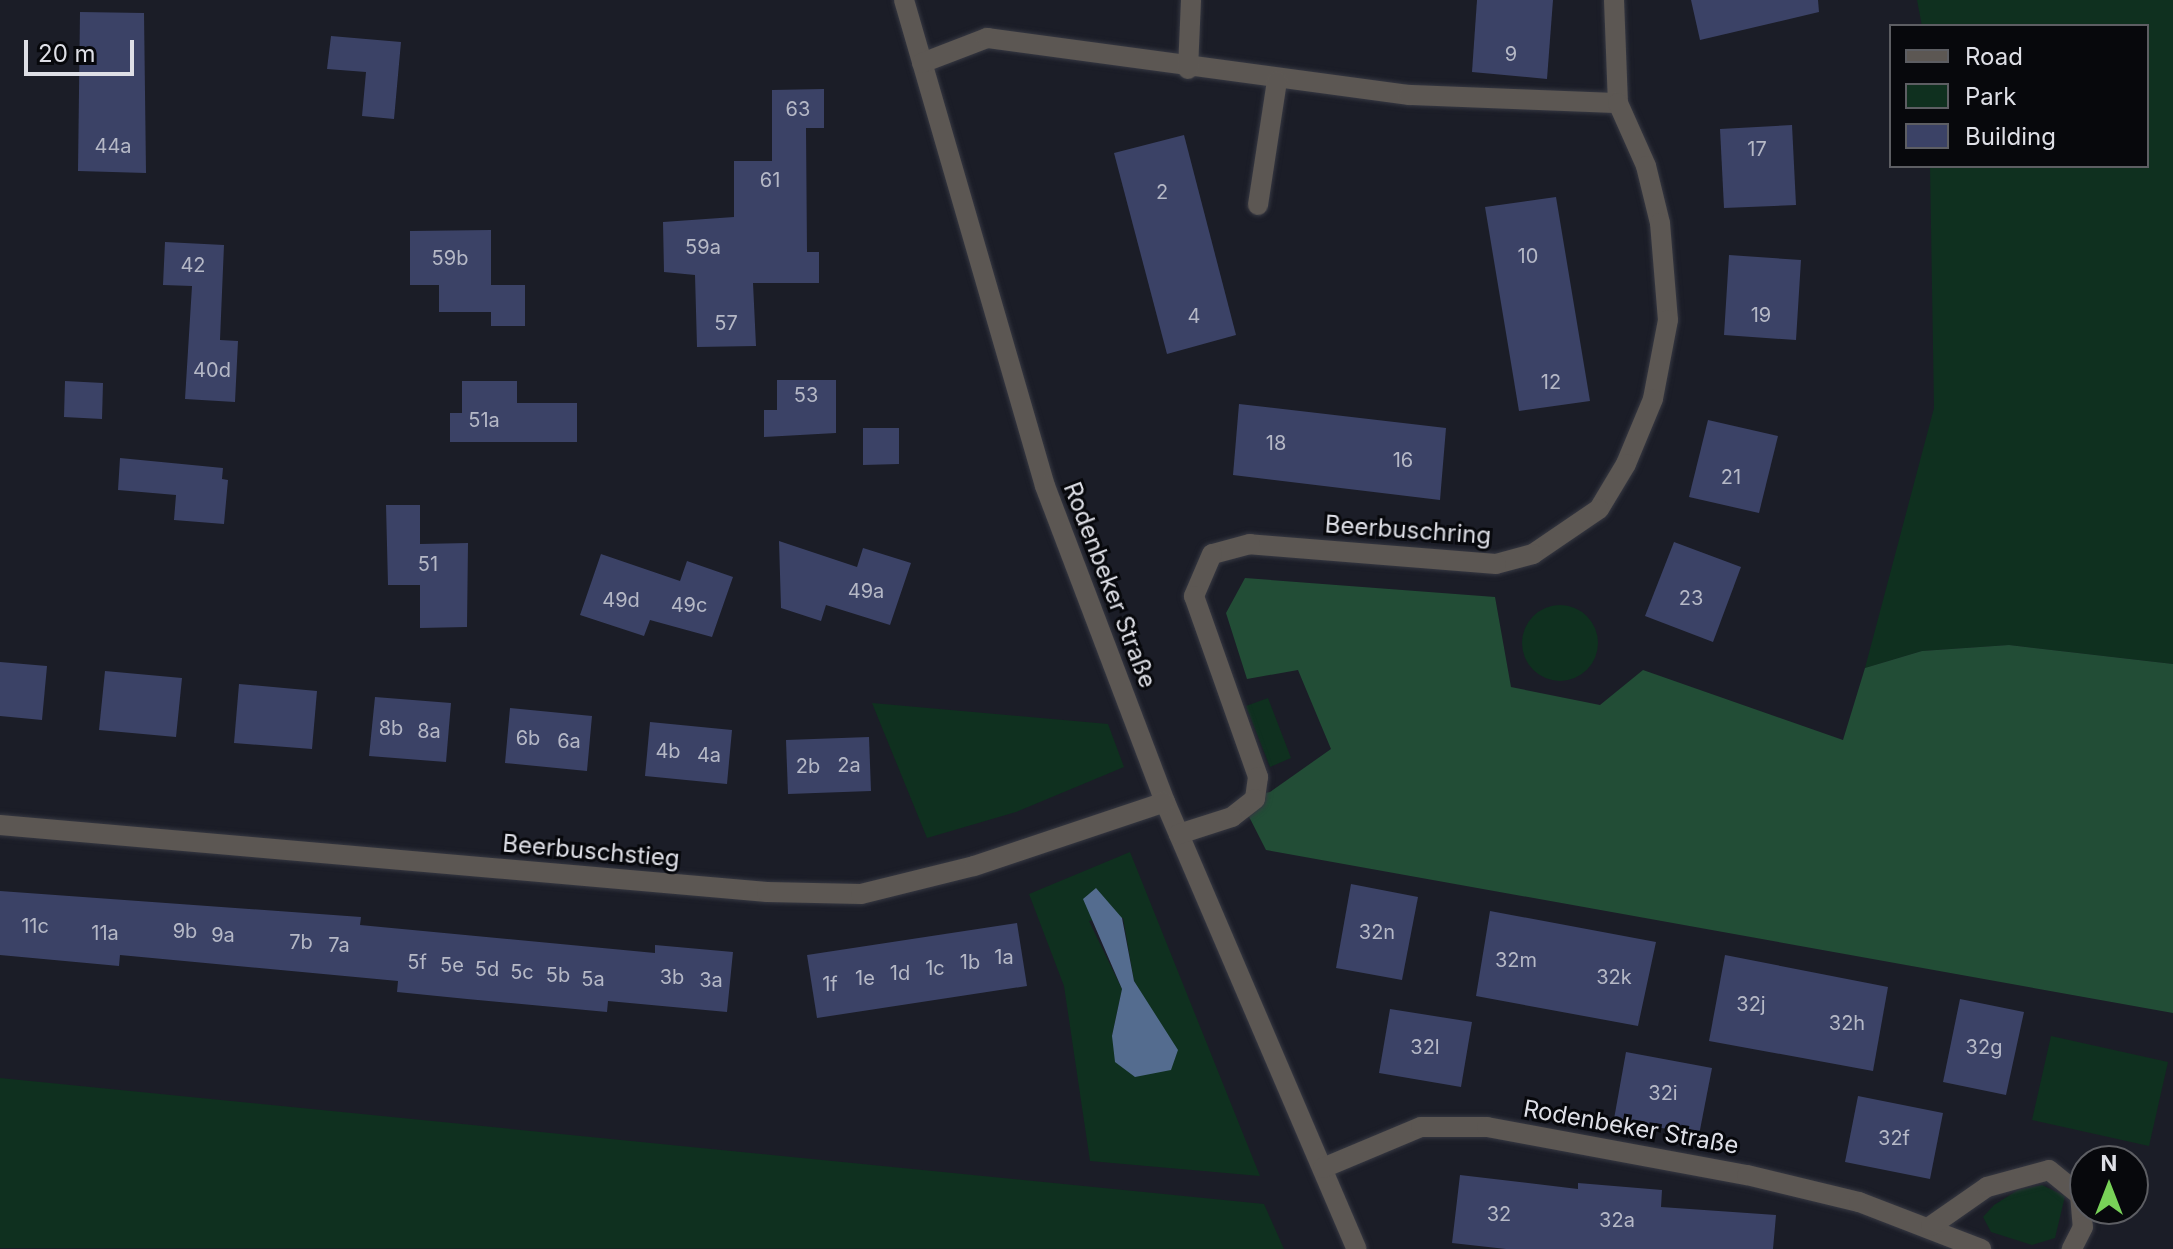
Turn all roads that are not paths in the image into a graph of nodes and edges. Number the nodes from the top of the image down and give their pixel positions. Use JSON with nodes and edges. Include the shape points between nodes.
{"nodes":[{"id":1,"x":904,"y":0,"type":"edge"},
{"id":2,"x":1191,"y":0,"type":"edge"},
{"id":3,"x":1614,"y":0,"type":"edge"},
{"id":4,"x":922,"y":63,"type":"junction"},
{"id":5,"x":1188,"y":69,"type":"junction"},
{"id":6,"x":1277,"y":81,"type":"junction"},
{"id":7,"x":1618,"y":103,"type":"junction"},
{"id":8,"x":1258,"y":205,"type":"dead end"},
{"id":9,"x":1165,"y":802,"type":"junction"},
{"id":10,"x":0,"y":825,"type":"edge"},
{"id":11,"x":1179,"y":834,"type":"junction"},
{"id":12,"x":1323,"y":1168,"type":"junction"},
{"id":13,"x":1931,"y":1226,"type":"junction"},
{"id":14,"x":1357,"y":1249,"type":"edge"},
{"id":15,"x":1981,"y":1249,"type":"edge"},
{"id":16,"x":2072,"y":1249,"type":"edge"}],
"edges":[{"from":1,"to":4,"type":"street","name":"Rodenbeker Straße"},
{"from":2,"to":5,"type":"street"},
{"from":3,"to":7,"type":"street","name":"Beerbuschring"},
{"from":4,"to":5,"type":"street","via":[[987,38]]},
{"from":4,"to":9,"type":"street","name":"Rodenbeker Straße","via":[[1045,486]]},
{"from":5,"to":6,"type":"street"},
{"from":6,"to":7,"type":"street","via":[[1470,100]]},
{"from":6,"to":8,"type":"street"},
{"from":7,"to":11,"type":"street","name":"Beerbuschring","via":[[1646,166],[1660,223],[1668,320],[1653,399],[1626,464],[1599,509],[1567,535],[1496,564],[1250,544],[1212,554],[1194,596],[1258,777],[1255,799],[1232,817]]},
{"from":9,"to":10,"type":"street","name":"Beerbuschstieg","via":[[974,866],[861,894],[751,890]]},
{"from":9,"to":11,"type":"street","name":"Rodenbeker Straße"},
{"from":11,"to":12,"type":"street","name":"Rodenbeker Straße"},
{"from":12,"to":13,"type":"street","name":"Rodenbeker Straße","via":[[1421,1127],[1487,1127],[1747,1175]]},
{"from":12,"to":14,"type":"street","name":"Rodenbeker Straße"},
{"from":13,"to":15,"type":"street","name":"Rodenbeker Straße"},
{"from":13,"to":16,"type":"street","via":[[1987,1187],[2049,1170],[2080,1195],[2083,1227]]}]}
